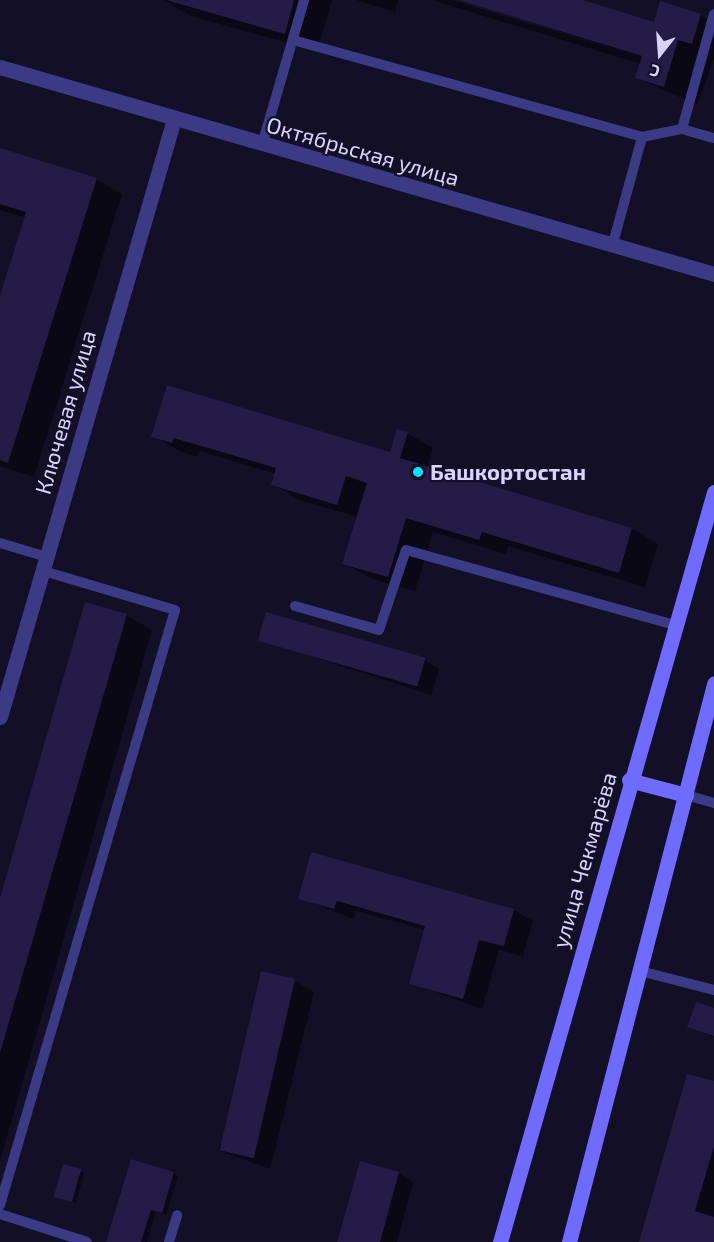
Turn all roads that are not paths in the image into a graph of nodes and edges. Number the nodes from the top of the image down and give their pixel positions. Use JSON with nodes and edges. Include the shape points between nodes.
{"nodes":[{"id":1,"x":304,"y":0,"type":"edge"},
{"id":2,"x":714,"y":14,"type":"edge"},
{"id":3,"x":293,"y":40,"type":"junction"},
{"id":4,"x":0,"y":67,"type":"edge"},
{"id":5,"x":174,"y":119,"type":"junction"},
{"id":6,"x":682,"y":129,"type":"junction"},
{"id":7,"x":642,"y":137,"type":"junction"},
{"id":8,"x":714,"y":138,"type":"edge"},
{"id":9,"x":262,"y":145,"type":"junction"},
{"id":10,"x":612,"y":247,"type":"junction"},
{"id":11,"x":714,"y":274,"type":"edge"},
{"id":12,"x":714,"y":492,"type":"edge"},
{"id":13,"x":0,"y":543,"type":"edge"},
{"id":14,"x":45,"y":564,"type":"junction"},
{"id":15,"x":295,"y":606,"type":"dead end"},
{"id":16,"x":675,"y":625,"type":"junction"},
{"id":17,"x":714,"y":684,"type":"edge"},
{"id":18,"x":0,"y":717,"type":"edge"},
{"id":19,"x":629,"y":780,"type":"junction"},
{"id":20,"x":686,"y":795,"type":"junction"},
{"id":21,"x":714,"y":803,"type":"edge"},
{"id":22,"x":640,"y":971,"type":"junction"},
{"id":23,"x":714,"y":990,"type":"edge"},
{"id":24,"x":0,"y":1205,"type":"edge"},
{"id":25,"x":0,"y":1214,"type":"edge"},
{"id":26,"x":177,"y":1215,"type":"dead end"},
{"id":27,"x":87,"y":1242,"type":"edge"},
{"id":28,"x":170,"y":1242,"type":"edge"},
{"id":29,"x":500,"y":1242,"type":"edge"},
{"id":30,"x":569,"y":1242,"type":"edge"}],
"edges":[{"from":1,"to":3,"type":"lane"},
{"from":2,"to":6,"type":"lane"},
{"from":3,"to":7,"type":"lane"},
{"from":3,"to":9,"type":"lane"},
{"from":4,"to":5,"type":"street","name":"Октябрьская улица"},
{"from":5,"to":9,"type":"street","name":"Октябрьская улица"},
{"from":5,"to":14,"type":"street","name":"Ключевая улица"},
{"from":6,"to":7,"type":"lane"},
{"from":6,"to":8,"type":"lane"},
{"from":7,"to":10,"type":"lane"},
{"from":9,"to":10,"type":"street","name":"Октябрьская улица"},
{"from":10,"to":11,"type":"street","name":"Октябрьская улица"},
{"from":12,"to":16,"type":"main road","name":"улица Чекмарёва"},
{"from":13,"to":14,"type":"lane"},
{"from":14,"to":18,"type":"street","name":"Ключевая улица"},
{"from":14,"to":24,"type":"lane","via":[[175,610]]},
{"from":15,"to":16,"type":"lane","via":[[379,630],[406,550]]},
{"from":16,"to":19,"type":"main road","name":"улица Чекмарёва"},
{"from":17,"to":20,"type":"main road"},
{"from":19,"to":20,"type":"main road"},
{"from":19,"to":29,"type":"main road","name":"улица Чекмарёва"},
{"from":20,"to":21,"type":"lane"},
{"from":20,"to":22,"type":"main road"},
{"from":22,"to":23,"type":"lane"},
{"from":22,"to":30,"type":"main road"},
{"from":25,"to":27,"type":"lane"},
{"from":26,"to":28,"type":"lane"}]}
